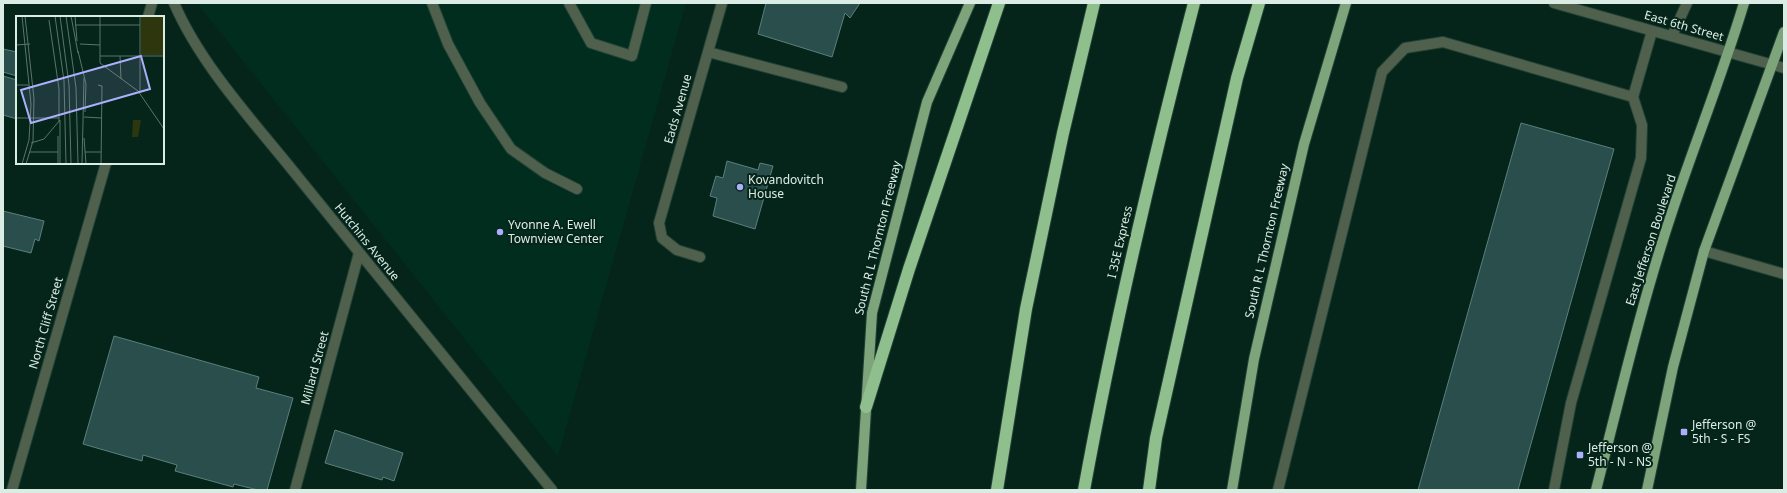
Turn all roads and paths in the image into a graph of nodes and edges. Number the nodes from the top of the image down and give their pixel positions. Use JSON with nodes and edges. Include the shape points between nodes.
{"nodes":[{"id":1,"x":152,"y":3,"type":"edge"},
{"id":2,"x":174,"y":3,"type":"edge"},
{"id":3,"x":432,"y":3,"type":"edge"},
{"id":4,"x":569,"y":3,"type":"edge"},
{"id":5,"x":646,"y":3,"type":"edge"},
{"id":6,"x":722,"y":3,"type":"edge"},
{"id":7,"x":970,"y":3,"type":"edge"},
{"id":8,"x":998,"y":3,"type":"edge"},
{"id":9,"x":1094,"y":3,"type":"edge"},
{"id":10,"x":1194,"y":3,"type":"edge"},
{"id":11,"x":1259,"y":3,"type":"edge"},
{"id":12,"x":1346,"y":3,"type":"edge"},
{"id":13,"x":1554,"y":3,"type":"edge"},
{"id":14,"x":1687,"y":3,"type":"edge"},
{"id":15,"x":1744,"y":3,"type":"edge"},
{"id":16,"x":148,"y":16,"type":"edge"},
{"id":17,"x":1652,"y":30,"type":"junction"},
{"id":18,"x":1784,"y":32,"type":"edge"},
{"id":19,"x":1672,"y":36,"type":"junction"},
{"id":20,"x":708,"y":52,"type":"junction"},
{"id":21,"x":1730,"y":52,"type":"junction"},
{"id":22,"x":1772,"y":64,"type":"junction"},
{"id":23,"x":1784,"y":68,"type":"edge"},
{"id":24,"x":842,"y":86,"type":"dead end"},
{"id":25,"x":1633,"y":97,"type":"junction"},
{"id":26,"x":106,"y":164,"type":"edge"},
{"id":27,"x":577,"y":189,"type":"dead end"},
{"id":28,"x":1704,"y":251,"type":"junction"},
{"id":29,"x":359,"y":253,"type":"junction"},
{"id":30,"x":700,"y":257,"type":"dead end"},
{"id":31,"x":1784,"y":274,"type":"edge"},
{"id":32,"x":866,"y":406,"type":"junction"},
{"id":33,"x":10,"y":489,"type":"edge"},
{"id":34,"x":295,"y":490,"type":"edge"},
{"id":35,"x":552,"y":490,"type":"edge"},
{"id":36,"x":861,"y":490,"type":"edge"},
{"id":37,"x":997,"y":490,"type":"edge"},
{"id":38,"x":1084,"y":490,"type":"edge"},
{"id":39,"x":1149,"y":490,"type":"edge"},
{"id":40,"x":1232,"y":490,"type":"edge"},
{"id":41,"x":1278,"y":490,"type":"edge"},
{"id":42,"x":1554,"y":490,"type":"edge"},
{"id":43,"x":1596,"y":490,"type":"edge"},
{"id":44,"x":1647,"y":490,"type":"edge"}],
"edges":[{"from":1,"to":16,"type":"street"},
{"from":2,"to":29,"type":"street","name":"Hutchins Avenue","via":[[205,60]]},
{"from":3,"to":27,"type":"street","via":[[448,44],[480,104],[511,149],[545,173]]},
{"from":4,"to":5,"type":"street","via":[[591,43],[632,56]]},
{"from":6,"to":20,"type":"street","name":"Eads Avenue"},
{"from":7,"to":32,"type":"main road","name":"South R L Thornton Freeway","via":[[927,102],[898,212],[872,313]]},
{"from":8,"to":32,"type":"highway"},
{"from":9,"to":37,"type":"highway","via":[[1063,133],[1026,309]]},
{"from":10,"to":38,"type":"highway","name":"I 35E Express","via":[[1157,145],[1107,365]]},
{"from":11,"to":39,"type":"highway","via":[[1237,78],[1156,438]]},
{"from":12,"to":40,"type":"main road","name":"South R L Thornton Freeway","via":[[1304,144],[1254,359]]},
{"from":13,"to":17,"type":"street","name":"East 6th Street"},
{"from":14,"to":19,"type":"street"},
{"from":15,"to":21,"type":"main road","name":"East Jefferson Boulevard"},
{"from":17,"to":19,"type":"street","name":"East 6th Street"},
{"from":17,"to":25,"type":"street"},
{"from":18,"to":22,"type":"main road"},
{"from":19,"to":21,"type":"street","name":"East 6th Street"},
{"from":20,"to":24,"type":"street"},
{"from":20,"to":30,"type":"street","name":"Eads Avenue","via":[[659,223],[662,238],[677,250]]},
{"from":21,"to":22,"type":"street","name":"East 6th Street"},
{"from":21,"to":43,"type":"main road","name":"East Jefferson Boulevard","via":[[1673,209],[1640,317]]},
{"from":22,"to":23,"type":"street","name":"East 6th Street"},
{"from":22,"to":28,"type":"main road"},
{"from":25,"to":41,"type":"street","via":[[1442,42],[1405,48],[1382,72]]},
{"from":25,"to":42,"type":"street","via":[[1642,125],[1641,158],[1570,403]]},
{"from":26,"to":33,"type":"street","name":"North Cliff Street"},
{"from":28,"to":31,"type":"street"},
{"from":28,"to":44,"type":"main road","via":[[1673,367]]},
{"from":29,"to":34,"type":"street","name":"Millard Street"},
{"from":29,"to":35,"type":"street","name":"Hutchins Avenue"},
{"from":32,"to":36,"type":"main road","name":"South R L Thornton Freeway"}]}
